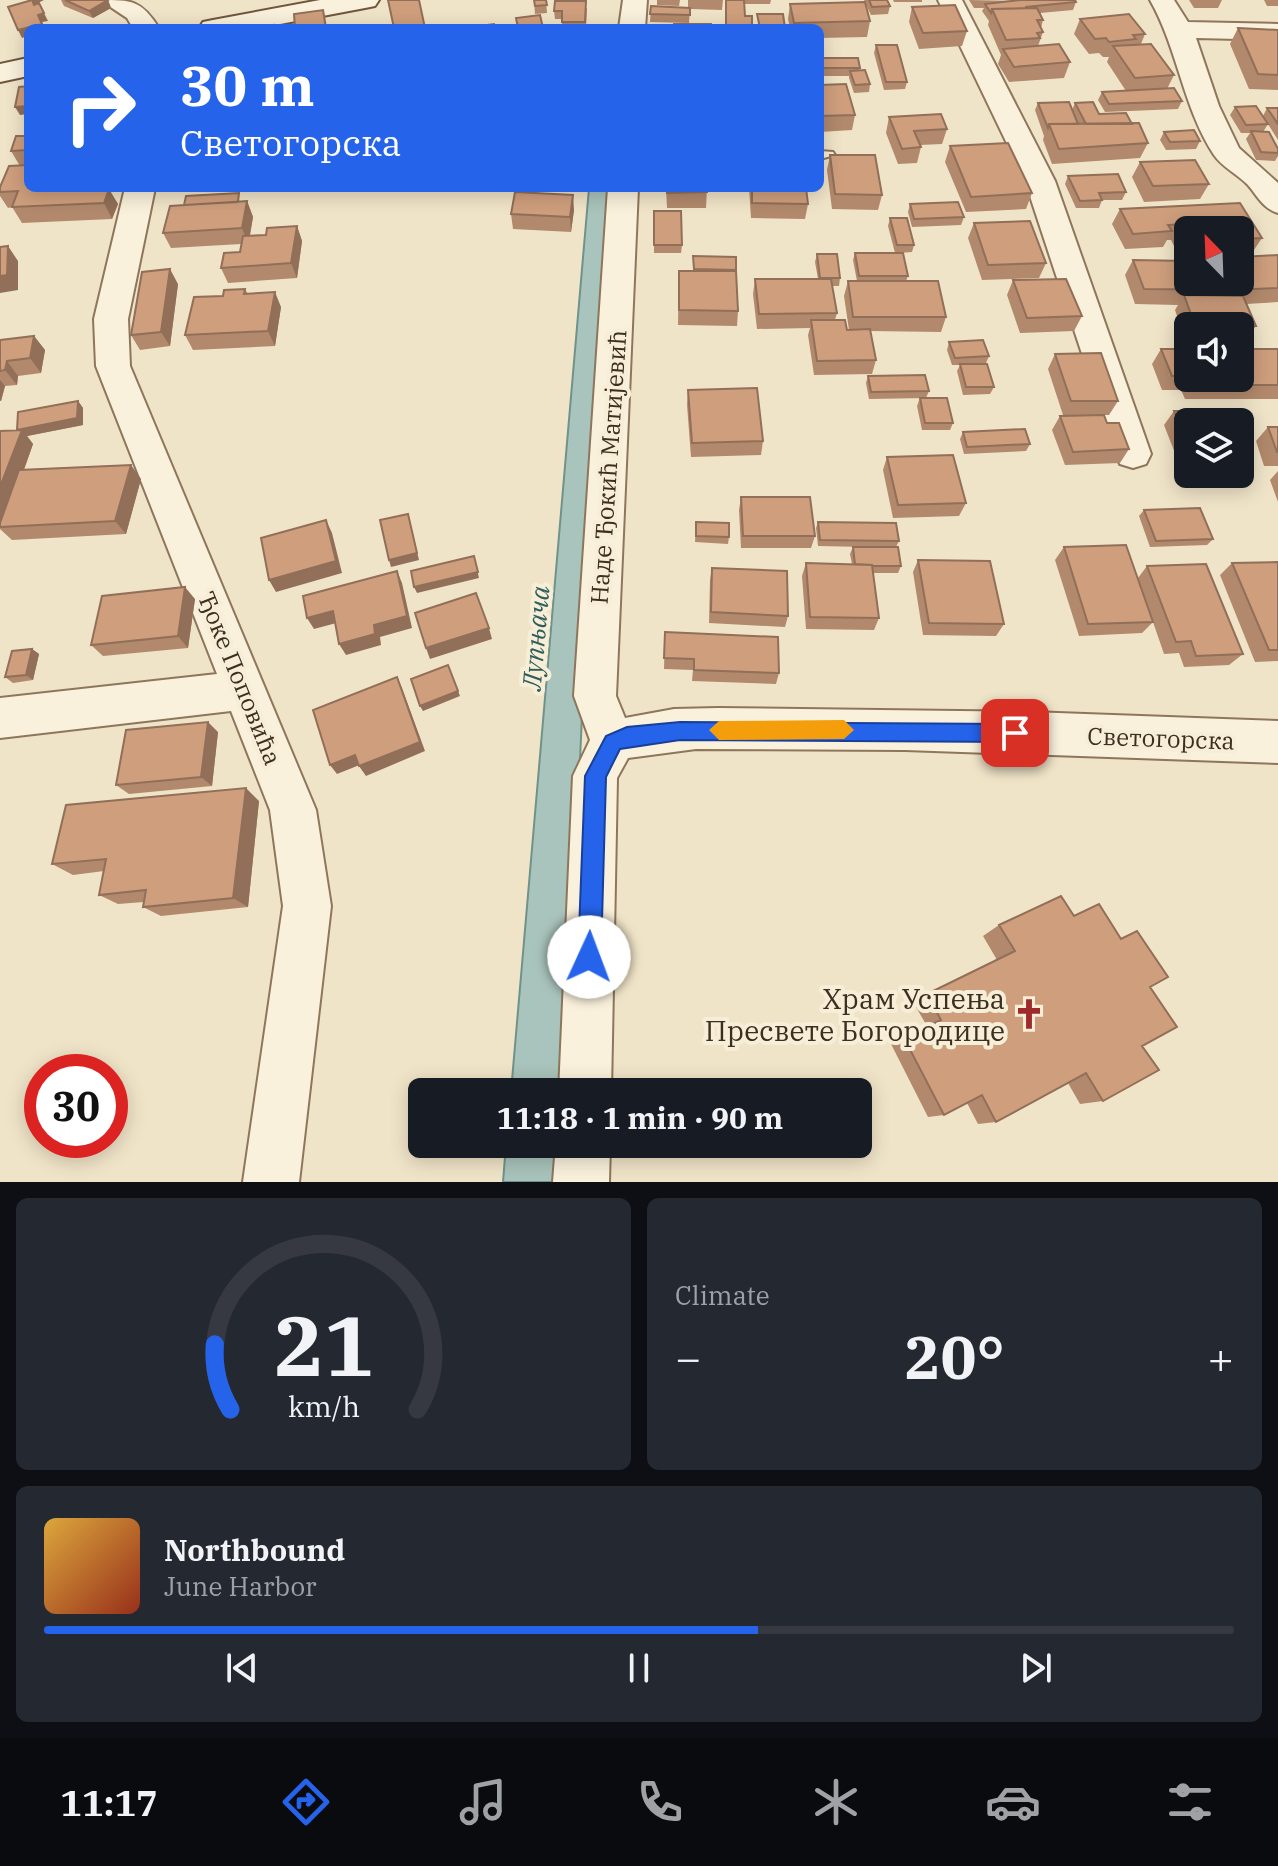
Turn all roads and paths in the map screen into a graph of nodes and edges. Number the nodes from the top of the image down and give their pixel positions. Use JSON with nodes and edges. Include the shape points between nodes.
{"nodes":[{"id":1,"x":112,"y":0,"type":"edge"},
{"id":2,"x":365,"y":0,"type":"edge"},
{"id":3,"x":635,"y":0,"type":"edge"},
{"id":4,"x":950,"y":0,"type":"edge"},
{"id":5,"x":1162,"y":0,"type":"edge"},
{"id":6,"x":318,"y":4,"type":"edge"},
{"id":7,"x":285,"y":21,"type":"edge"},
{"id":8,"x":144,"y":24,"type":"edge"},
{"id":9,"x":254,"y":24,"type":"edge"},
{"id":10,"x":632,"y":24,"type":"edge"},
{"id":11,"x":1180,"y":30,"type":"junction"},
{"id":12,"x":1278,"y":32,"type":"edge"},
{"id":13,"x":24,"y":68,"type":"edge"},
{"id":14,"x":0,"y":73,"type":"edge"},
{"id":15,"x":1268,"y":178,"type":"edge"},
{"id":16,"x":139,"y":192,"type":"edge"},
{"id":17,"x":623,"y":192,"type":"edge"},
{"id":18,"x":1278,"y":203,"type":"edge"},
{"id":19,"x":1133,"y":454,"type":"dead end"},
{"id":20,"x":244,"y":690,"type":"junction"},
{"id":21,"x":0,"y":718,"type":"edge"},
{"id":22,"x":613,"y":742,"type":"junction"},
{"id":23,"x":1278,"y":742,"type":"edge"},
{"id":24,"x":585,"y":1078,"type":"edge"},
{"id":25,"x":582,"y":1158,"type":"edge"},
{"id":26,"x":271,"y":1182,"type":"edge"},
{"id":27,"x":581,"y":1182,"type":"edge"}],
"edges":[{"from":1,"to":8,"type":"street","via":[[137,13]]},
{"from":2,"to":6,"type":"main road"},
{"from":3,"to":10,"type":"street"},
{"from":4,"to":19,"type":"street","via":[[1040,181]]},
{"from":5,"to":11,"type":"street"},
{"from":6,"to":7,"type":"main road"},
{"from":7,"to":9,"type":"main road"},
{"from":11,"to":12,"type":"street"},
{"from":11,"to":15,"type":"street","via":[[1227,153]]},
{"from":13,"to":14,"type":"main road"},
{"from":15,"to":18,"type":"street"},
{"from":16,"to":20,"type":"street","name":"Ђоке Поповића","via":[[111,319],[113,366]]},
{"from":17,"to":22,"type":"street","name":"Наде Ђокић Матијевић","via":[[595,696]]},
{"from":20,"to":21,"type":"street"},
{"from":20,"to":26,"type":"street","name":"Ђоке Поповића","via":[[293,810],[307,906]]},
{"from":22,"to":23,"type":"street","name":"Светогорска","via":[[680,731],[828,729]]},
{"from":22,"to":24,"type":"street","via":[[595,776]]},
{"from":25,"to":27,"type":"street"}]}
